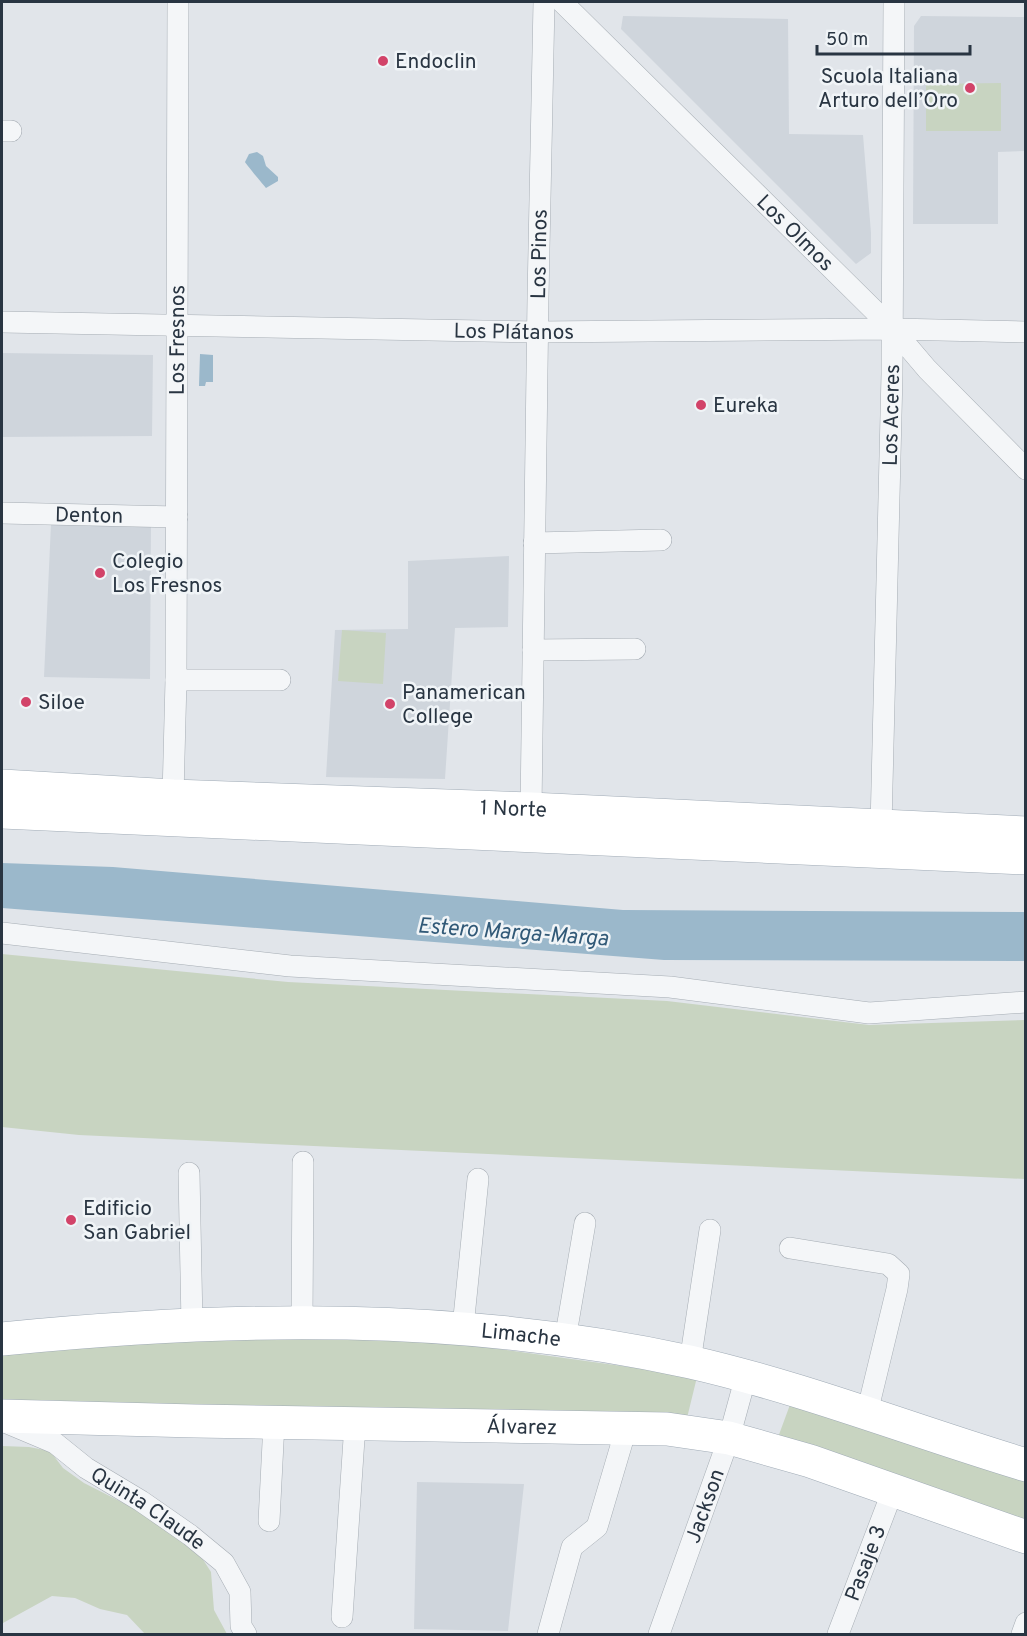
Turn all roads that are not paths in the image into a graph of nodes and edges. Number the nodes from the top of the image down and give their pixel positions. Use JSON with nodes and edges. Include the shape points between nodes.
{"nodes":[{"id":1,"x":178,"y":2,"type":"edge"},
{"id":2,"x":544,"y":2,"type":"edge"},
{"id":3,"x":562,"y":2,"type":"edge"},
{"id":4,"x":894,"y":2,"type":"edge"},
{"id":5,"x":2,"y":322,"type":"edge"},
{"id":6,"x":177,"y":325,"type":"junction"},
{"id":7,"x":893,"y":329,"type":"junction"},
{"id":8,"x":537,"y":332,"type":"junction"},
{"id":9,"x":1026,"y":332,"type":"edge"},
{"id":10,"x":1026,"y":469,"type":"edge"},
{"id":11,"x":2,"y":513,"type":"edge"},
{"id":12,"x":177,"y":517,"type":"junction"},
{"id":13,"x":661,"y":540,"type":"dead end"},
{"id":14,"x":534,"y":543,"type":"junction"},
{"id":15,"x":635,"y":649,"type":"dead end"},
{"id":16,"x":533,"y":650,"type":"junction"},
{"id":17,"x":176,"y":680,"type":"junction"},
{"id":18,"x":280,"y":680,"type":"dead end"},
{"id":19,"x":2,"y":786,"type":"edge"},
{"id":20,"x":174,"y":796,"type":"junction"},
{"id":21,"x":531,"y":809,"type":"junction"},
{"id":22,"x":2,"y":812,"type":"edge"},
{"id":23,"x":881,"y":827,"type":"junction"},
{"id":24,"x":1026,"y":833,"type":"edge"},
{"id":25,"x":1026,"y":858,"type":"edge"},
{"id":26,"x":2,"y":933,"type":"edge"},
{"id":27,"x":1026,"y":1002,"type":"edge"},
{"id":28,"x":303,"y":1162,"type":"dead end"},
{"id":29,"x":189,"y":1173,"type":"dead end"},
{"id":30,"x":478,"y":1179,"type":"dead end"},
{"id":31,"x":585,"y":1223,"type":"dead end"},
{"id":32,"x":710,"y":1230,"type":"dead end"},
{"id":33,"x":790,"y":1248,"type":"dead end"},
{"id":34,"x":302,"y":1321,"type":"junction"},
{"id":35,"x":192,"y":1324,"type":"junction"},
{"id":36,"x":464,"y":1328,"type":"junction"},
{"id":37,"x":2,"y":1339,"type":"edge"},
{"id":38,"x":566,"y":1340,"type":"junction"},
{"id":39,"x":690,"y":1362,"type":"junction"},
{"id":40,"x":746,"y":1376,"type":"junction"},
{"id":41,"x":867,"y":1413,"type":"junction"},
{"id":42,"x":2,"y":1416,"type":"edge"},
{"id":43,"x":2,"y":1420,"type":"edge"},
{"id":44,"x":274,"y":1423,"type":"junction"},
{"id":45,"x":355,"y":1424,"type":"junction"},
{"id":46,"x":626,"y":1429,"type":"junction"},
{"id":47,"x":729,"y":1438,"type":"junction"},
{"id":48,"x":1026,"y":1465,"type":"edge"},
{"id":49,"x":893,"y":1490,"type":"junction"},
{"id":50,"x":269,"y":1521,"type":"dead end"},
{"id":51,"x":1026,"y":1537,"type":"edge"},
{"id":52,"x":342,"y":1617,"type":"dead end"},
{"id":53,"x":1026,"y":1623,"type":"edge"},
{"id":54,"x":246,"y":1635,"type":"edge"},
{"id":55,"x":548,"y":1635,"type":"edge"},
{"id":56,"x":659,"y":1635,"type":"edge"},
{"id":57,"x":838,"y":1635,"type":"edge"},
{"id":58,"x":1022,"y":1635,"type":"edge"}],
"edges":[{"from":1,"to":6,"type":"street","name":"Los Fresnos"},
{"from":2,"to":8,"type":"street","name":"Los Pinos"},
{"from":3,"to":7,"type":"street","name":"Los Olmos"},
{"from":4,"to":7,"type":"street","name":"Los Aceres"},
{"from":5,"to":6,"type":"street","name":"Los Plátanos"},
{"from":6,"to":8,"type":"street","name":"Los Plátanos"},
{"from":6,"to":12,"type":"street","name":"Los Fresnos"},
{"from":7,"to":8,"type":"street","name":"Los Plátanos"},
{"from":7,"to":9,"type":"street","name":"Los Plátanos"},
{"from":7,"to":10,"type":"street","name":"Los Olmos"},
{"from":7,"to":23,"type":"street","name":"Los Aceres"},
{"from":8,"to":14,"type":"street","name":"Los Pinos"},
{"from":11,"to":12,"type":"street","name":"Denton"},
{"from":12,"to":17,"type":"street","name":"Los Fresnos"},
{"from":13,"to":14,"type":"street"},
{"from":14,"to":16,"type":"street","name":"Los Pinos"},
{"from":15,"to":16,"type":"street"},
{"from":16,"to":21,"type":"street","name":"Los Pinos"},
{"from":17,"to":18,"type":"street"},
{"from":17,"to":20,"type":"street","name":"Los Fresnos"},
{"from":19,"to":20,"type":"main road","name":"1 Norte"},
{"from":20,"to":21,"type":"main road","name":"1 Norte"},
{"from":21,"to":23,"type":"main road","name":"1 Norte"},
{"from":22,"to":25,"type":"main road","name":"1 Norte"},
{"from":23,"to":24,"type":"main road","name":"1 Norte"},
{"from":26,"to":27,"type":"street","via":[[290,966],[670,987],[869,1013]]},
{"from":28,"to":34,"type":"street"},
{"from":29,"to":35,"type":"street"},
{"from":30,"to":36,"type":"street"},
{"from":31,"to":38,"type":"street"},
{"from":32,"to":39,"type":"street"},
{"from":33,"to":41,"type":"street","via":[[888,1264],[898,1274]]},
{"from":34,"to":35,"type":"main road","name":"Limache"},
{"from":34,"to":36,"type":"main road","name":"Limache"},
{"from":35,"to":37,"type":"main road","name":"Limache"},
{"from":36,"to":38,"type":"main road","name":"Limache"},
{"from":38,"to":39,"type":"main road","name":"Limache"},
{"from":39,"to":40,"type":"main road","name":"Limache"},
{"from":40,"to":41,"type":"main road","name":"Limache"},
{"from":40,"to":47,"type":"street","name":"Jackson"},
{"from":41,"to":48,"type":"main road","name":"Limache"},
{"from":42,"to":44,"type":"main road","name":"Álvarez"},
{"from":43,"to":54,"type":"street","name":"Quinta Claude","via":[[55,1443],[86,1468],[190,1534],[224,1563],[240,1592],[241,1626]]},
{"from":44,"to":45,"type":"main road","name":"Álvarez"},
{"from":44,"to":50,"type":"street"},
{"from":45,"to":46,"type":"main road","name":"Álvarez"},
{"from":45,"to":52,"type":"street"},
{"from":46,"to":47,"type":"main road","name":"Álvarez","via":[[667,1429]]},
{"from":46,"to":55,"type":"street","via":[[597,1527],[572,1547]]},
{"from":47,"to":49,"type":"main road","name":"Álvarez"},
{"from":47,"to":56,"type":"street","name":"Jackson"},
{"from":49,"to":51,"type":"main road","name":"Álvarez"},
{"from":49,"to":57,"type":"street","name":"Pasaje 3"},
{"from":53,"to":58,"type":"street"}]}
